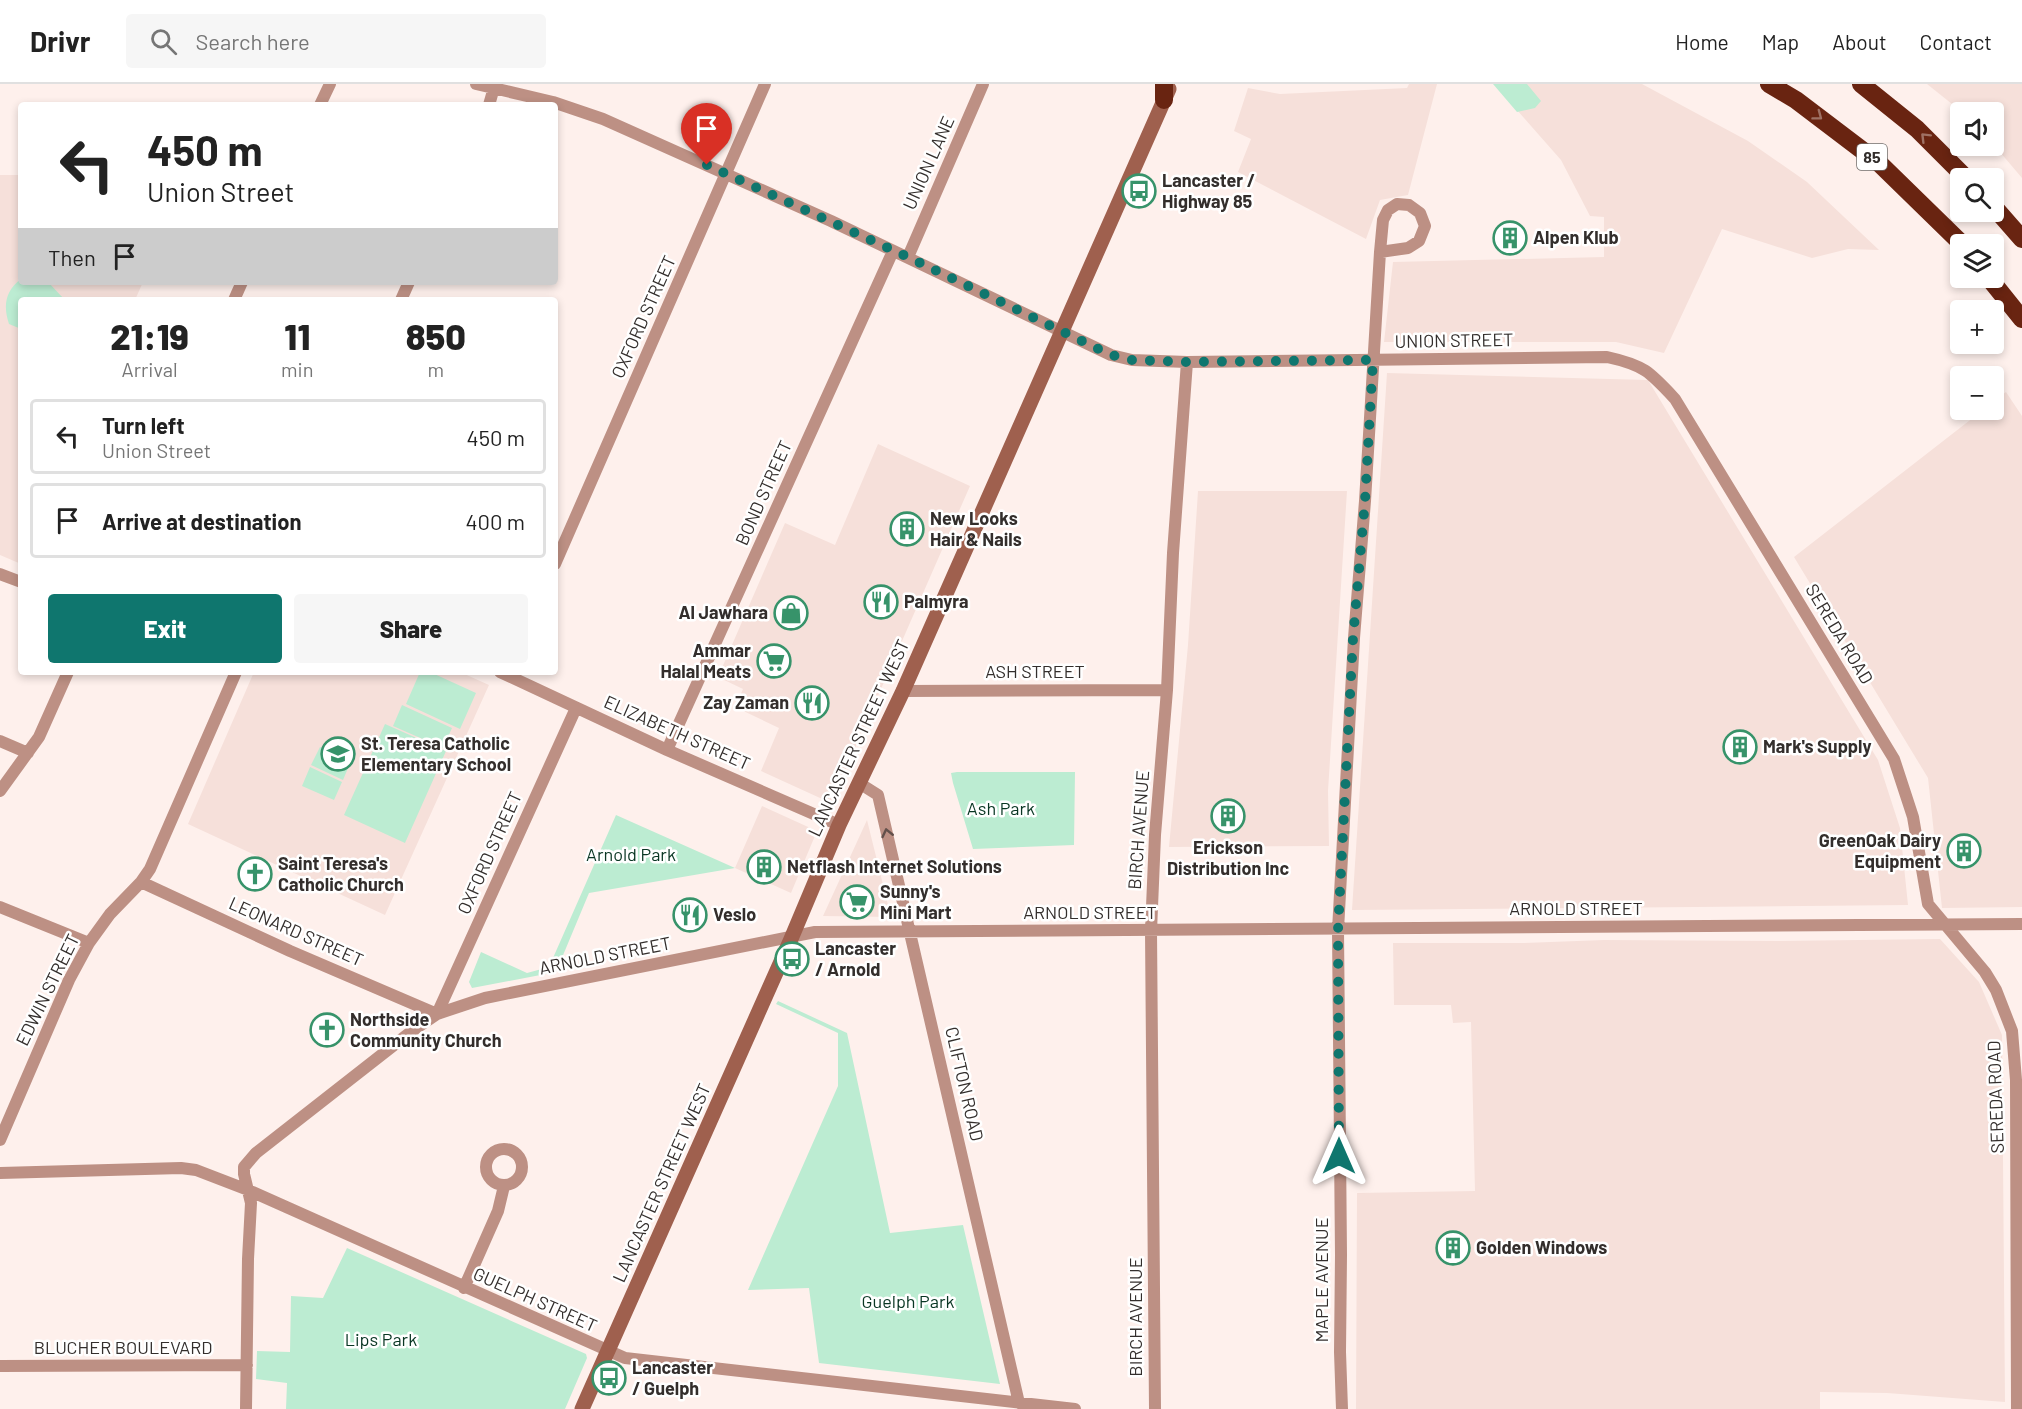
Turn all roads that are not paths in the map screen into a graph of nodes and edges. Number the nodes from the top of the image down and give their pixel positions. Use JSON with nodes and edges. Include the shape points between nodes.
{"nodes":[{"id":1,"x":330,"y":84,"type":"edge"},
{"id":2,"x":476,"y":84,"type":"edge"},
{"id":3,"x":765,"y":84,"type":"edge"},
{"id":4,"x":983,"y":84,"type":"edge"},
{"id":5,"x":1769,"y":84,"type":"edge"},
{"id":6,"x":1861,"y":84,"type":"edge"},
{"id":7,"x":494,"y":86,"type":"edge"},
{"id":8,"x":1166,"y":89,"type":"edge"},
{"id":9,"x":321,"y":102,"type":"edge"},
{"id":10,"x":490,"y":102,"type":"edge"},
{"id":11,"x":553,"y":102,"type":"edge"},
{"id":12,"x":558,"y":104,"type":"edge"},
{"id":13,"x":1956,"y":168,"type":"edge"},
{"id":14,"x":727,"y":174,"type":"junction"},
{"id":15,"x":2004,"y":218,"type":"edge"},
{"id":16,"x":1952,"y":234,"type":"edge"},
{"id":17,"x":2022,"y":239,"type":"edge"},
{"id":18,"x":893,"y":251,"type":"junction"},
{"id":19,"x":1380,"y":252,"type":"junction"},
{"id":20,"x":908,"y":257,"type":"junction"},
{"id":21,"x":1997,"y":288,"type":"edge"},
{"id":22,"x":2022,"y":319,"type":"edge"},
{"id":23,"x":1060,"y":332,"type":"junction"},
{"id":24,"x":1373,"y":360,"type":"junction"},
{"id":25,"x":1187,"y":362,"type":"junction"},
{"id":26,"x":1717,"y":468,"type":"joint"},
{"id":27,"x":558,"y":557,"type":"edge"},
{"id":28,"x":0,"y":574,"type":"edge"},
{"id":29,"x":18,"y":581,"type":"edge"},
{"id":30,"x":67,"y":675,"type":"edge"},
{"id":31,"x":235,"y":675,"type":"edge"},
{"id":32,"x":509,"y":675,"type":"edge"},
{"id":33,"x":1167,"y":690,"type":"junction"},
{"id":34,"x":903,"y":691,"type":"junction"},
{"id":35,"x":576,"y":708,"type":"junction"},
{"id":36,"x":0,"y":741,"type":"edge"},
{"id":37,"x":667,"y":750,"type":"junction"},
{"id":38,"x":28,"y":753,"type":"junction"},
{"id":39,"x":860,"y":783,"type":"junction"},
{"id":40,"x":0,"y":791,"type":"edge"},
{"id":41,"x":839,"y":825,"type":"junction"},
{"id":42,"x":141,"y":882,"type":"junction"},
{"id":43,"x":0,"y":907,"type":"edge"},
{"id":44,"x":2022,"y":924,"type":"edge"},
{"id":45,"x":1947,"y":925,"type":"junction"},
{"id":46,"x":1338,"y":930,"type":"junction"},
{"id":47,"x":910,"y":931,"type":"junction"},
{"id":48,"x":1151,"y":931,"type":"junction"},
{"id":49,"x":791,"y":939,"type":"junction"},
{"id":50,"x":89,"y":943,"type":"junction"},
{"id":51,"x":436,"y":1014,"type":"junction"},
{"id":52,"x":0,"y":1140,"type":"edge"},
{"id":53,"x":0,"y":1173,"type":"edge"},
{"id":54,"x":504,"y":1186,"type":"dead end"},
{"id":55,"x":248,"y":1190,"type":"junction"},
{"id":56,"x":464,"y":1287,"type":"junction"},
{"id":57,"x":608,"y":1352,"type":"junction"},
{"id":58,"x":247,"y":1365,"type":"junction"},
{"id":59,"x":0,"y":1366,"type":"edge"},
{"id":60,"x":1019,"y":1403,"type":"junction"},
{"id":61,"x":246,"y":1409,"type":"edge"},
{"id":62,"x":582,"y":1409,"type":"edge"},
{"id":63,"x":1075,"y":1409,"type":"edge"},
{"id":64,"x":1155,"y":1409,"type":"edge"},
{"id":65,"x":1342,"y":1409,"type":"edge"},
{"id":66,"x":2017,"y":1409,"type":"edge"}],
"edges":[{"from":1,"to":9,"type":"street"},
{"from":2,"to":7,"type":"street","name":"UNION STREET"},
{"from":3,"to":14,"type":"street","name":"OXFORD STREET"},
{"from":4,"to":20,"type":"street","name":"UNION LANE"},
{"from":5,"to":16,"type":"highway","number":"85","one_way":true,"via":[[1797,100],[1880,163]]},
{"from":13,"to":6,"type":"highway","one_way":true,"via":[[1917,129]]},
{"from":7,"to":10,"type":"street"},
{"from":7,"to":11,"type":"street","name":"UNION STREET"},
{"from":8,"to":23,"type":"main road","name":"LANCASTER STREET WEST"},
{"from":12,"to":14,"type":"street","name":"UNION STREET","via":[[603,119]]},
{"from":14,"to":18,"type":"street","name":"UNION STREET"},
{"from":14,"to":27,"type":"street","name":"OXFORD STREET"},
{"from":15,"to":17,"type":"highway"},
{"from":18,"to":20,"type":"street","name":"UNION STREET"},
{"from":18,"to":37,"type":"street","name":"BOND STREET"},
{"from":19,"to":19,"type":"street","name":"MAPLE AVENUE","via":[[1408,248],[1419,241],[1425,226],[1420,213],[1409,205],[1397,204],[1388,210],[1383,220]]},
{"from":19,"to":24,"type":"street","name":"MAPLE AVENUE"},
{"from":20,"to":23,"type":"street","name":"UNION STREET"},
{"from":21,"to":22,"type":"highway"},
{"from":23,"to":25,"type":"street","name":"UNION STREET","via":[[1132,360]]},
{"from":23,"to":34,"type":"main road","name":"LANCASTER STREET WEST"},
{"from":24,"to":25,"type":"street","name":"UNION STREET"},
{"from":24,"to":26,"type":"street","name":"UNION STREET","via":[[1607,357],[1631,362],[1653,374],[1675,399]]},
{"from":24,"to":46,"type":"street","name":"MAPLE AVENUE"},
{"from":25,"to":33,"type":"street","name":"BIRCH AVENUE"},
{"from":26,"to":45,"type":"street","name":"SEREDA ROAD","via":[[1894,759],[1913,817],[1928,904]]},
{"from":28,"to":29,"type":"street"},
{"from":30,"to":38,"type":"street"},
{"from":31,"to":42,"type":"street","name":"EDWIN STREET"},
{"from":32,"to":35,"type":"street","name":"ELIZABETH STREET"},
{"from":33,"to":34,"type":"street","name":"ASH STREET"},
{"from":33,"to":48,"type":"street","name":"BIRCH AVENUE"},
{"from":34,"to":39,"type":"main road","name":"LANCASTER STREET WEST"},
{"from":35,"to":37,"type":"street","name":"ELIZABETH STREET"},
{"from":35,"to":51,"type":"street","name":"OXFORD STREET"},
{"from":36,"to":38,"type":"street"},
{"from":37,"to":41,"type":"street","name":"ELIZABETH STREET"},
{"from":38,"to":40,"type":"street"},
{"from":39,"to":41,"type":"main road","name":"LANCASTER STREET WEST"},
{"from":47,"to":39,"type":"street","name":"CLIFTON ROAD","one_way":true,"via":[[878,795]]},
{"from":41,"to":49,"type":"main road","name":"LANCASTER STREET WEST"},
{"from":42,"to":50,"type":"street","name":"EDWIN STREET"},
{"from":42,"to":51,"type":"street","name":"LEONARD STREET"},
{"from":43,"to":50,"type":"street"},
{"from":44,"to":45,"type":"street","name":"ARNOLD STREET"},
{"from":45,"to":46,"type":"street","name":"ARNOLD STREET"},
{"from":45,"to":66,"type":"street","name":"SEREDA ROAD","via":[[1985,972],[2013,1031]]},
{"from":46,"to":48,"type":"street","name":"ARNOLD STREET"},
{"from":46,"to":65,"type":"street","name":"MAPLE AVENUE"},
{"from":47,"to":48,"type":"street","name":"ARNOLD STREET"},
{"from":47,"to":49,"type":"street","name":"ARNOLD STREET","via":[[815,933]]},
{"from":47,"to":60,"type":"street","name":"CLIFTON ROAD"},
{"from":48,"to":64,"type":"street","name":"BIRCH AVENUE"},
{"from":49,"to":51,"type":"street","name":"ARNOLD STREET","via":[[485,998]]},
{"from":49,"to":57,"type":"main road","name":"LANCASTER STREET WEST"},
{"from":50,"to":52,"type":"street","name":"EDWIN STREET"},
{"from":51,"to":55,"type":"street","name":"ARNOLD STREET","via":[[256,1153],[244,1167]]},
{"from":53,"to":55,"type":"street","name":"GUELPH STREET","via":[[181,1168]]},
{"from":54,"to":56,"type":"street","via":[[498,1211]]},
{"from":55,"to":56,"type":"street","name":"GUELPH STREET"},
{"from":55,"to":58,"type":"street","via":[[251,1209]]},
{"from":56,"to":57,"type":"street","name":"GUELPH STREET"},
{"from":57,"to":60,"type":"street","name":"GUELPH STREET","via":[[625,1359]]},
{"from":57,"to":62,"type":"main road","name":"LANCASTER STREET WEST"},
{"from":58,"to":59,"type":"street","name":"BLUCHER BOULEVARD"},
{"from":58,"to":61,"type":"street"},
{"from":60,"to":63,"type":"street","name":"GUELPH STREET"}]}
